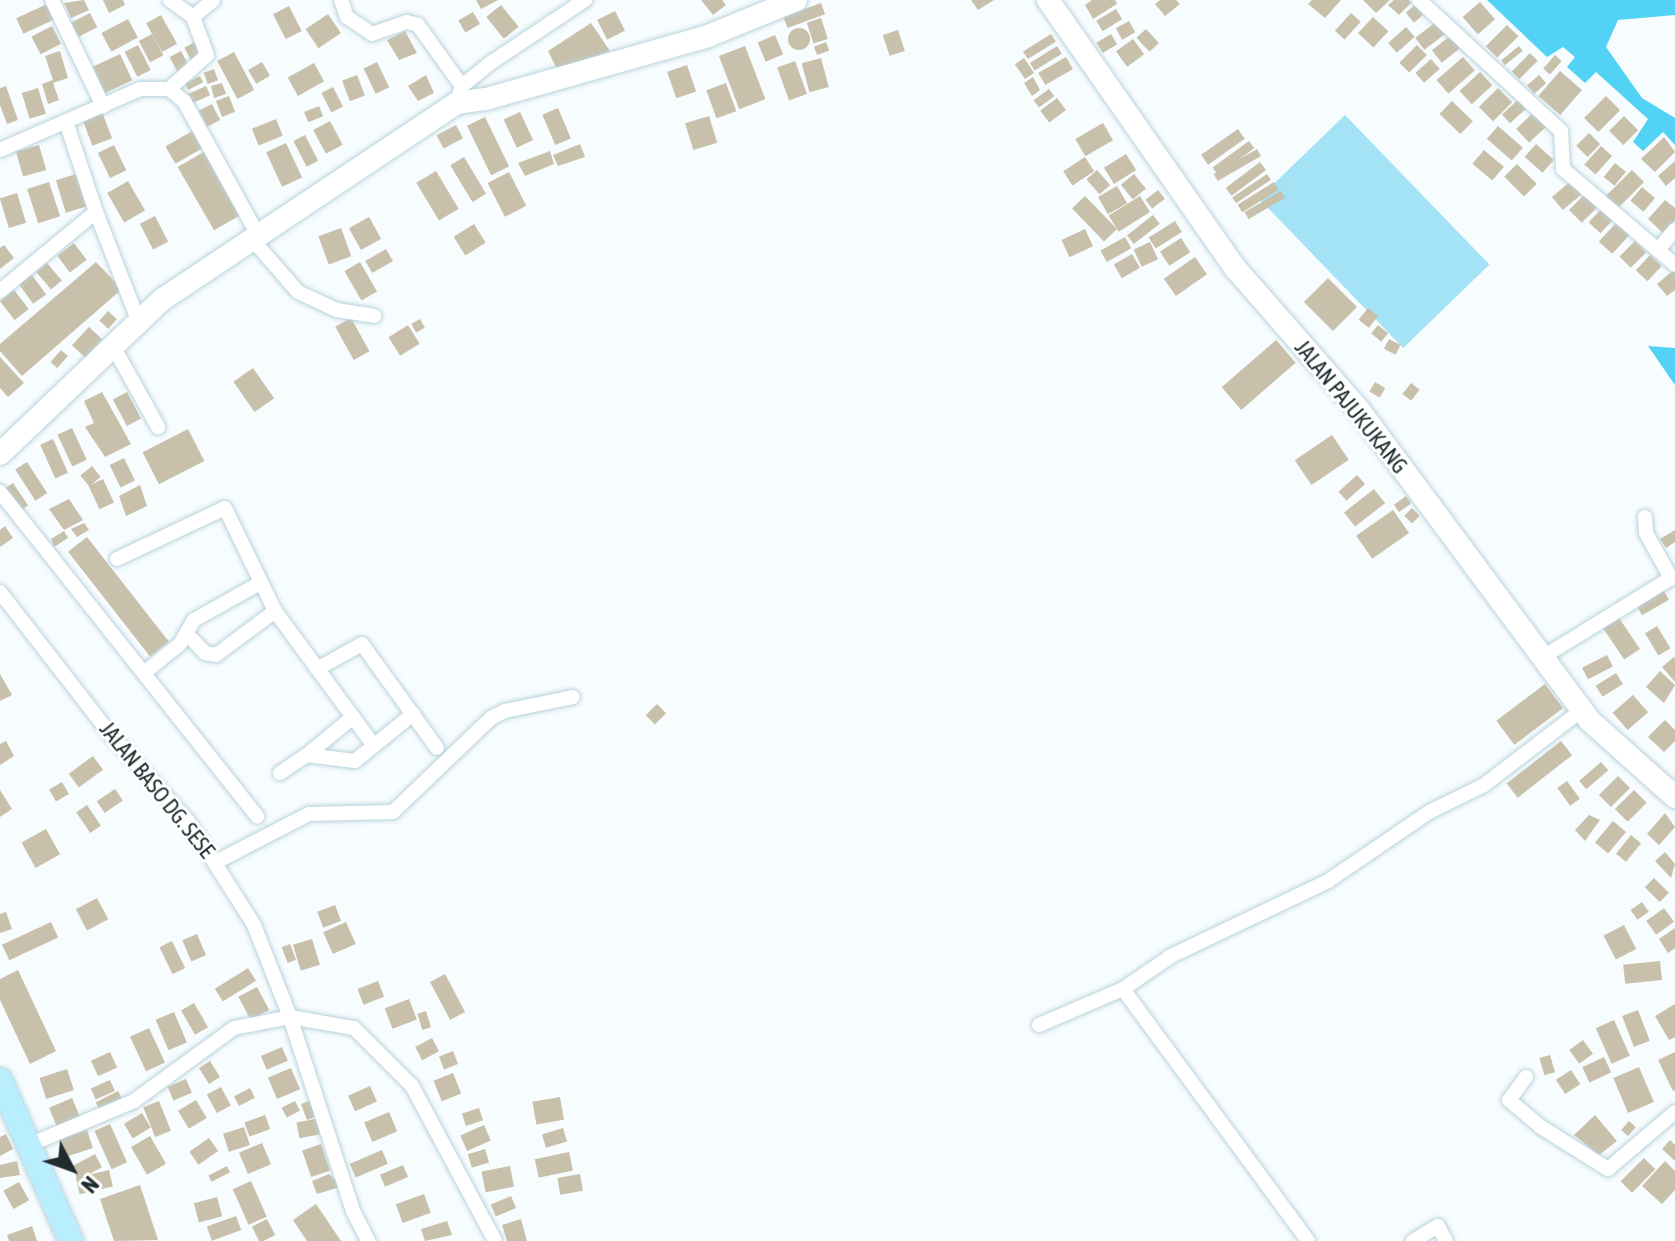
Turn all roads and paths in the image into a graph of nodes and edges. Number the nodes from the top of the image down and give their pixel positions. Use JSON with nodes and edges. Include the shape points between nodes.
{"nodes":[{"id":1,"x":52,"y":0,"type":"edge"},
{"id":2,"x":170,"y":0,"type":"edge"},
{"id":3,"x":213,"y":0,"type":"edge"},
{"id":4,"x":341,"y":0,"type":"edge"},
{"id":5,"x":585,"y":0,"type":"edge"},
{"id":6,"x":796,"y":0,"type":"edge"},
{"id":7,"x":1048,"y":0,"type":"edge"},
{"id":8,"x":1419,"y":0,"type":"edge"},
{"id":9,"x":193,"y":17,"type":"junction"},
{"id":10,"x":169,"y":89,"type":"junction"},
{"id":11,"x":460,"y":94,"type":"junction"},
{"id":12,"x":103,"y":106,"type":"junction"},
{"id":13,"x":67,"y":125,"type":"junction"},
{"id":14,"x":0,"y":150,"type":"edge"},
{"id":15,"x":96,"y":212,"type":"junction"},
{"id":16,"x":1675,"y":230,"type":"edge"},
{"id":17,"x":255,"y":237,"type":"junction"},
{"id":18,"x":1658,"y":250,"type":"junction"},
{"id":19,"x":1675,"y":265,"type":"edge"},
{"id":20,"x":0,"y":291,"type":"edge"},
{"id":21,"x":375,"y":316,"type":"dead end"},
{"id":22,"x":138,"y":320,"type":"junction"},
{"id":23,"x":113,"y":346,"type":"junction"},
{"id":24,"x":158,"y":427,"type":"dead end"},
{"id":25,"x":2,"y":448,"type":"edge"},
{"id":26,"x":0,"y":492,"type":"edge"},
{"id":27,"x":1645,"y":517,"type":"dead end"},
{"id":28,"x":117,"y":559,"type":"dead end"},
{"id":29,"x":260,"y":583,"type":"junction"},
{"id":30,"x":0,"y":592,"type":"edge"},
{"id":31,"x":275,"y":611,"type":"junction"},
{"id":32,"x":186,"y":633,"type":"junction"},
{"id":33,"x":1543,"y":657,"type":"junction"},
{"id":34,"x":317,"y":669,"type":"junction"},
{"id":35,"x":145,"y":672,"type":"junction"},
{"id":36,"x":573,"y":697,"type":"dead end"},
{"id":37,"x":1582,"y":710,"type":"junction"},
{"id":38,"x":413,"y":714,"type":"junction"},
{"id":39,"x":353,"y":717,"type":"junction"},
{"id":40,"x":374,"y":746,"type":"junction"},
{"id":41,"x":437,"y":748,"type":"dead end"},
{"id":42,"x":307,"y":755,"type":"junction"},
{"id":43,"x":280,"y":773,"type":"dead end"},
{"id":44,"x":1675,"y":797,"type":"edge"},
{"id":45,"x":257,"y":816,"type":"dead end"},
{"id":46,"x":216,"y":862,"type":"junction"},
{"id":47,"x":1123,"y":989,"type":"junction"},
{"id":48,"x":290,"y":1017,"type":"junction"},
{"id":49,"x":1039,"y":1025,"type":"dead end"},
{"id":50,"x":1526,"y":1077,"type":"dead end"},
{"id":51,"x":0,"y":1080,"type":"edge"},
{"id":52,"x":1675,"y":1112,"type":"edge"},
{"id":53,"x":29,"y":1145,"type":"junction"},
{"id":54,"x":71,"y":1241,"type":"edge"},
{"id":55,"x":368,"y":1241,"type":"edge"},
{"id":56,"x":495,"y":1241,"type":"edge"},
{"id":57,"x":1308,"y":1241,"type":"edge"},
{"id":58,"x":1413,"y":1241,"type":"edge"},
{"id":59,"x":1446,"y":1241,"type":"edge"}],
"edges":[{"from":1,"to":12,"type":"street"},
{"from":2,"to":9,"type":"street"},
{"from":3,"to":9,"type":"street"},
{"from":4,"to":11,"type":"street","via":[[347,17],[372,34],[407,22],[418,25]]},
{"from":5,"to":11,"type":"street"},
{"from":6,"to":11,"type":"street","via":[[708,36],[486,99]]},
{"from":7,"to":33,"type":"street","name":"JALAN PAJUKUKANG","via":[[1236,269],[1359,410]]},
{"from":8,"to":18,"type":"street","via":[[1561,131],[1563,169]]},
{"from":9,"to":10,"type":"street","via":[[207,55]]},
{"from":10,"to":12,"type":"street","via":[[140,89]]},
{"from":10,"to":17,"type":"street","via":[[184,101]]},
{"from":11,"to":17,"type":"street"},
{"from":12,"to":13,"type":"street"},
{"from":13,"to":14,"type":"street"},
{"from":13,"to":15,"type":"street"},
{"from":15,"to":20,"type":"street"},
{"from":15,"to":22,"type":"street"},
{"from":16,"to":18,"type":"street"},
{"from":17,"to":21,"type":"street","via":[[298,292],[337,310]]},
{"from":17,"to":22,"type":"street"},
{"from":18,"to":19,"type":"street"},
{"from":22,"to":23,"type":"street"},
{"from":23,"to":24,"type":"street"},
{"from":23,"to":25,"type":"street"},
{"from":26,"to":35,"type":"street"},
{"from":27,"to":33,"type":"street","via":[[1646,533],[1671,578]]},
{"from":28,"to":29,"type":"street","via":[[225,508]]},
{"from":29,"to":31,"type":"street"},
{"from":29,"to":32,"type":"street","via":[[194,620]]},
{"from":30,"to":46,"type":"street","name":"JALAN BASO DG. SESE"},
{"from":31,"to":32,"type":"street","via":[[216,655],[205,653]]},
{"from":31,"to":34,"type":"street"},
{"from":32,"to":35,"type":"street"},
{"from":33,"to":37,"type":"street","name":"JALAN PAJUKUKANG"},
{"from":34,"to":38,"type":"street","via":[[362,644]]},
{"from":34,"to":39,"type":"street"},
{"from":35,"to":45,"type":"street"},
{"from":36,"to":46,"type":"street","via":[[491,718],[393,812],[309,814]]},
{"from":37,"to":44,"type":"street","name":"JALAN PAJUKUKANG","via":[[1617,749]]},
{"from":37,"to":47,"type":"street","via":[[1484,785],[1429,812],[1344,872],[1171,956]]},
{"from":38,"to":40,"type":"street"},
{"from":38,"to":41,"type":"street"},
{"from":39,"to":40,"type":"street"},
{"from":39,"to":42,"type":"street"},
{"from":40,"to":42,"type":"street","via":[[355,761]]},
{"from":42,"to":43,"type":"street"},
{"from":46,"to":48,"type":"street","name":"JALAN BASO DG. SESE","via":[[266,951]]},
{"from":47,"to":49,"type":"street"},
{"from":47,"to":57,"type":"street"},
{"from":48,"to":53,"type":"street","via":[[234,1028],[134,1101]]},
{"from":48,"to":55,"type":"street","name":"JALAN BASO DG. SESE","via":[[315,1081],[353,1211]]},
{"from":48,"to":56,"type":"street","via":[[354,1028],[412,1086]]},
{"from":50,"to":52,"type":"street","via":[[1509,1100],[1608,1169]]},
{"from":51,"to":53,"type":"main road"},
{"from":53,"to":54,"type":"main road"},
{"from":58,"to":59,"type":"street","via":[[1438,1226]]}]}
